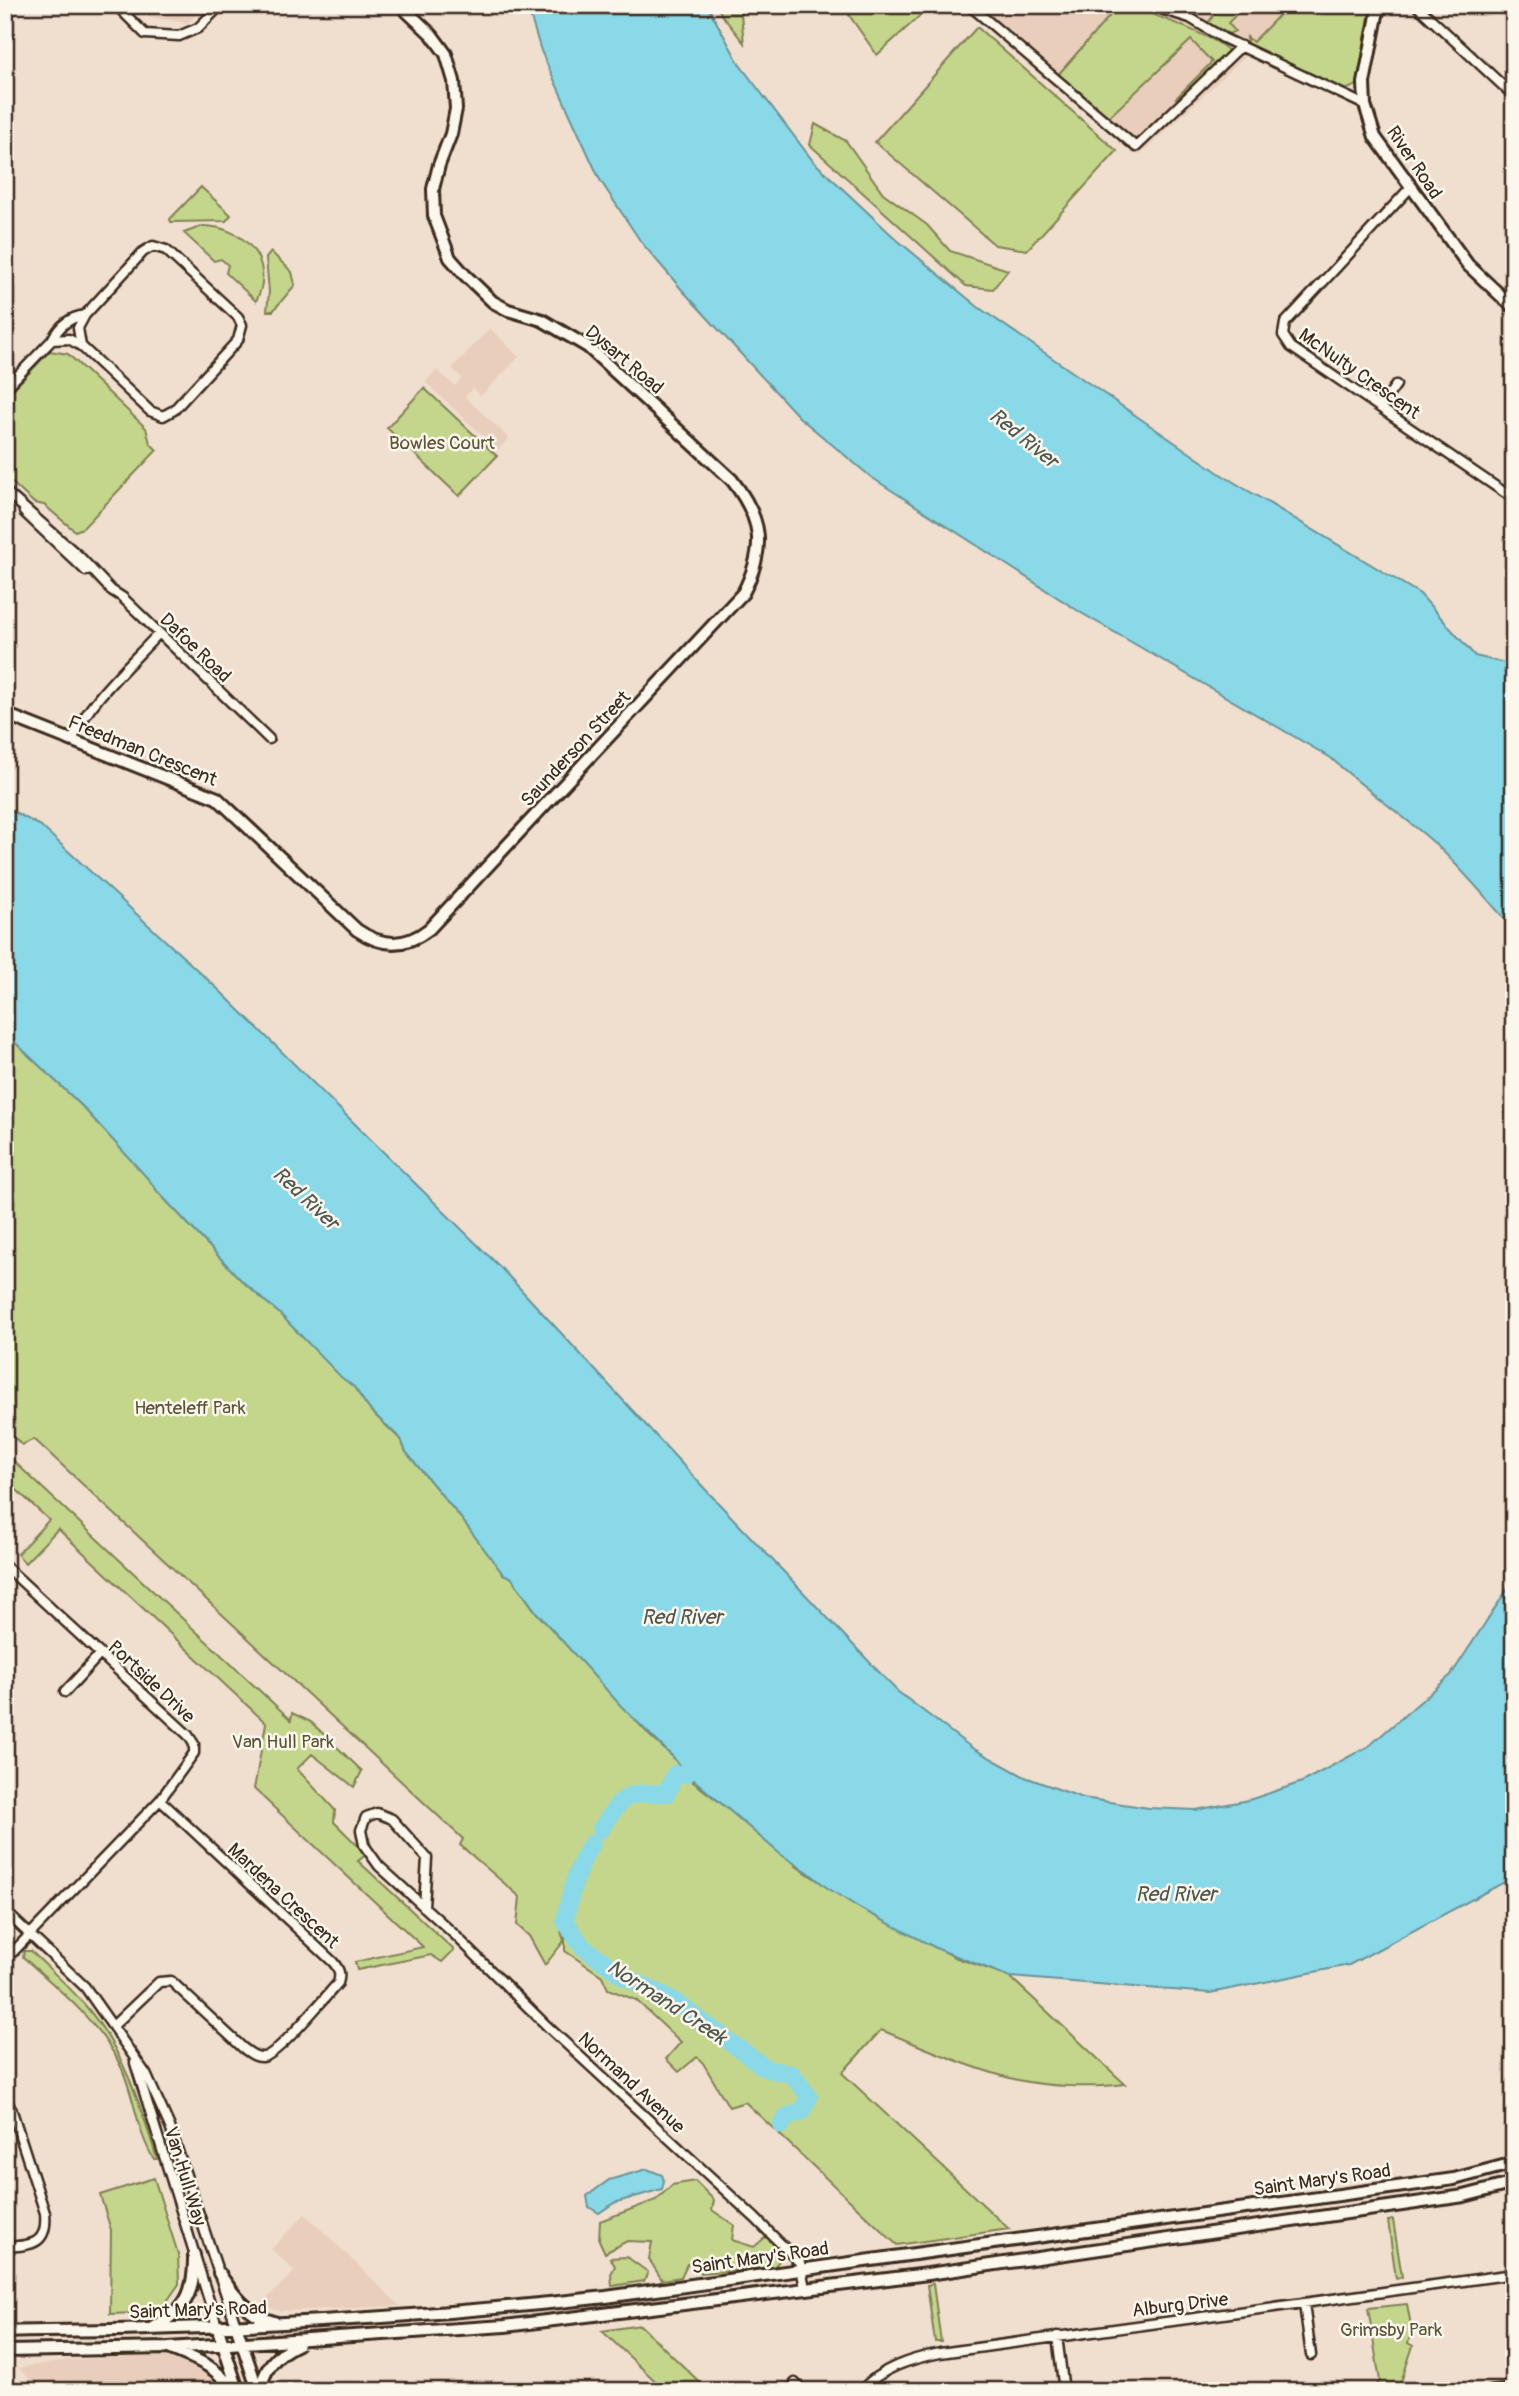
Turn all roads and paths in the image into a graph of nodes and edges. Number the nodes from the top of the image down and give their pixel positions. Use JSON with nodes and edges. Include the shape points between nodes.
{"nodes":[{"id":1,"x":116,"y":5,"type":"edge"},
{"id":2,"x":221,"y":5,"type":"edge"},
{"id":3,"x":400,"y":5,"type":"edge"},
{"id":4,"x":970,"y":5,"type":"edge"},
{"id":5,"x":1156,"y":5,"type":"edge"},
{"id":6,"x":1180,"y":5,"type":"edge"},
{"id":7,"x":1379,"y":5,"type":"edge"},
{"id":8,"x":1416,"y":5,"type":"edge"},
{"id":9,"x":1190,"y":18,"type":"junction"},
{"id":10,"x":1241,"y":46,"type":"junction"},
{"id":11,"x":1514,"y":96,"type":"edge"},
{"id":12,"x":1365,"y":105,"type":"junction"},
{"id":13,"x":1410,"y":188,"type":"junction"},
{"id":14,"x":1514,"y":308,"type":"edge"},
{"id":15,"x":85,"y":315,"type":"junction"},
{"id":16,"x":52,"y":340,"type":"junction"},
{"id":17,"x":81,"y":346,"type":"junction"},
{"id":18,"x":1396,"y":384,"type":"dead end"},
{"id":19,"x":5,"y":389,"type":"edge"},
{"id":20,"x":1380,"y":407,"type":"junction"},
{"id":21,"x":5,"y":491,"type":"edge"},
{"id":22,"x":1514,"y":499,"type":"edge"},
{"id":23,"x":759,"y":544,"type":"joint"},
{"id":24,"x":159,"y":633,"type":"junction"},
{"id":25,"x":5,"y":714,"type":"edge"},
{"id":26,"x":269,"y":739,"type":"dead end"},
{"id":27,"x":72,"y":741,"type":"junction"},
{"id":28,"x":384,"y":944,"type":"joint"},
{"id":29,"x":5,"y":1566,"type":"edge"},
{"id":30,"x":100,"y":1654,"type":"junction"},
{"id":31,"x":65,"y":1692,"type":"dead end"},
{"id":32,"x":160,"y":1800,"type":"junction"},
{"id":33,"x":424,"y":1907,"type":"junction"},
{"id":34,"x":5,"y":1912,"type":"edge"},
{"id":35,"x":29,"y":1934,"type":"junction"},
{"id":36,"x":13,"y":1952,"type":"dead end"},
{"id":37,"x":114,"y":2025,"type":"junction"},
{"id":38,"x":131,"y":2050,"type":"junction"},
{"id":39,"x":5,"y":2099,"type":"edge"},
{"id":40,"x":1514,"y":2163,"type":"edge"},
{"id":41,"x":1514,"y":2183,"type":"edge"},
{"id":42,"x":1345,"y":2194,"type":"junction"},
{"id":43,"x":195,"y":2199,"type":"junction"},
{"id":44,"x":177,"y":2201,"type":"junction"},
{"id":45,"x":1348,"y":2212,"type":"junction"},
{"id":46,"x":5,"y":2247,"type":"edge"},
{"id":47,"x":194,"y":2255,"type":"junction"},
{"id":48,"x":802,"y":2270,"type":"junction"},
{"id":49,"x":219,"y":2273,"type":"junction"},
{"id":50,"x":1514,"y":2274,"type":"edge"},
{"id":51,"x":805,"y":2288,"type":"junction"},
{"id":52,"x":1304,"y":2304,"type":"junction"},
{"id":53,"x":281,"y":2323,"type":"junction"},
{"id":54,"x":236,"y":2325,"type":"junction"},
{"id":55,"x":217,"y":2326,"type":"junction"},
{"id":56,"x":149,"y":2329,"type":"junction"},
{"id":57,"x":5,"y":2332,"type":"edge"},
{"id":58,"x":1057,"y":2336,"type":"junction"},
{"id":59,"x":306,"y":2340,"type":"junction"},
{"id":60,"x":243,"y":2344,"type":"junction"},
{"id":61,"x":223,"y":2345,"type":"junction"},
{"id":62,"x":168,"y":2348,"type":"junction"},
{"id":63,"x":5,"y":2351,"type":"edge"},
{"id":64,"x":1311,"y":2355,"type":"dead end"},
{"id":65,"x":794,"y":2383,"type":"dead end"},
{"id":66,"x":1514,"y":2388,"type":"edge"},
{"id":67,"x":237,"y":2391,"type":"edge"},
{"id":68,"x":259,"y":2391,"type":"edge"},
{"id":69,"x":803,"y":2391,"type":"edge"},
{"id":70,"x":861,"y":2391,"type":"edge"},
{"id":71,"x":1064,"y":2391,"type":"edge"},
{"id":72,"x":1491,"y":2391,"type":"edge"}],
"edges":[{"from":1,"to":2,"type":"street","via":[[145,34],[163,36],[192,33]]},
{"from":3,"to":23,"type":"main road","name":"Dysart Road","via":[[446,54],[454,82],[451,134],[433,189],[434,216],[450,258],[493,302],[542,320],[611,366],[732,480],[748,501]]},
{"from":4,"to":10,"type":"street","via":[[1136,147]]},
{"from":5,"to":9,"type":"street"},
{"from":6,"to":9,"type":"street"},
{"from":7,"to":12,"type":"main road","name":"River Road","via":[[1366,72]]},
{"from":8,"to":11,"type":"street"},
{"from":9,"to":10,"type":"street"},
{"from":10,"to":12,"type":"street"},
{"from":12,"to":13,"type":"main road","name":"River Road","via":[[1375,137]]},
{"from":13,"to":14,"type":"main road","name":"River Road","via":[[1468,265]]},
{"from":13,"to":20,"type":"street","name":"McNulty Crescent","via":[[1283,329],[1291,347]]},
{"from":15,"to":16,"type":"street","via":[[73,317]]},
{"from":15,"to":17,"type":"street","via":[[78,328]]},
{"from":15,"to":17,"type":"street","via":[[153,246],[166,250],[242,325],[238,340],[174,410],[163,416],[150,411]]},
{"from":16,"to":17,"type":"street","via":[[69,339]]},
{"from":16,"to":19,"type":"street"},
{"from":18,"to":20,"type":"street"},
{"from":20,"to":22,"type":"street","name":"McNulty Crescent"},
{"from":21,"to":24,"type":"street","name":"Dafoe Road","via":[[92,577]]},
{"from":23,"to":28,"type":"main road","name":"Saunderson Street","via":[[751,577],[732,607],[429,929],[404,943]]},
{"from":24,"to":26,"type":"street","name":"Dafoe Road"},
{"from":24,"to":27,"type":"street","via":[[97,702]]},
{"from":25,"to":27,"type":"main road","name":"Freedman Crescent"},
{"from":27,"to":28,"type":"main road","name":"Freedman Crescent","via":[[217,798],[357,930]]},
{"from":29,"to":30,"type":"street","name":"Portside Drive"},
{"from":30,"to":31,"type":"street"},
{"from":30,"to":32,"type":"street","name":"Portside Drive","via":[[194,1744],[191,1760]]},
{"from":32,"to":35,"type":"street","name":"Portside Drive"},
{"from":32,"to":37,"type":"street","name":"Mardena Crescent","via":[[333,1962],[340,1978],[276,2050],[262,2057],[251,2054],[171,1981],[159,1982]]},
{"from":33,"to":33,"type":"street","name":"Normand Avenue","via":[[427,1858],[392,1819],[377,1813],[366,1817],[361,1830],[365,1845],[379,1866]]},
{"from":33,"to":48,"type":"street","name":"Normand Avenue","via":[[755,2218]]},
{"from":34,"to":35,"type":"street","name":"Van Hull Way"},
{"from":35,"to":36,"type":"street","name":"Portside Drive"},
{"from":35,"to":37,"type":"street","name":"Van Hull Way","via":[[85,1987]]},
{"from":37,"to":38,"type":"street","name":"Van Hull Way"},
{"from":38,"to":43,"type":"street","name":"Van Hull Way","via":[[155,2091]]},
{"from":38,"to":44,"type":"street","name":"Van Hull Way"},
{"from":39,"to":46,"type":"street","via":[[46,2225],[36,2243]]},
{"from":40,"to":42,"type":"main road","name":"Saint Mary's Road","via":[[1454,2179]]},
{"from":41,"to":45,"type":"main road","name":"Saint Mary's Road","via":[[1464,2196]]},
{"from":42,"to":45,"type":"main road"},
{"from":42,"to":48,"type":"main road","name":"Saint Mary's Road"},
{"from":43,"to":44,"type":"street"},
{"from":43,"to":49,"type":"street","name":"Van Hull Way"},
{"from":44,"to":47,"type":"street","name":"Van Hull Way"},
{"from":45,"to":51,"type":"main road","name":"Saint Mary's Road"},
{"from":47,"to":55,"type":"street","name":"Van Hull Way"},
{"from":47,"to":56,"type":"main road","via":[[195,2279],[189,2295],[173,2315]]},
{"from":48,"to":51,"type":"street","name":"Normand Avenue"},
{"from":48,"to":53,"type":"main road","name":"Saint Mary's Road","via":[[508,2308]]},
{"from":49,"to":53,"type":"main road","via":[[238,2300],[253,2312]]},
{"from":49,"to":54,"type":"street","name":"Van Hull Way"},
{"from":50,"to":52,"type":"street","name":"Alburg Drive"},
{"from":51,"to":59,"type":"main road","name":"Saint Mary's Road","via":[[540,2323]]},
{"from":52,"to":58,"type":"street","name":"Alburg Drive"},
{"from":52,"to":64,"type":"street"},
{"from":53,"to":54,"type":"main road","name":"Saint Mary's Road"},
{"from":54,"to":55,"type":"main road","name":"Saint Mary's Road"},
{"from":54,"to":60,"type":"main road"},
{"from":55,"to":56,"type":"main road","name":"Saint Mary's Road"},
{"from":55,"to":61,"type":"main road"},
{"from":56,"to":57,"type":"main road","name":"Saint Mary's Road"},
{"from":58,"to":70,"type":"street","name":"Alburg Drive","via":[[910,2360],[870,2380]]},
{"from":58,"to":71,"type":"street"},
{"from":59,"to":60,"type":"main road","name":"Saint Mary's Road"},
{"from":59,"to":68,"type":"main road","via":[[272,2360]]},
{"from":60,"to":61,"type":"main road","name":"Saint Mary's Road"},
{"from":60,"to":68,"type":"main road"},
{"from":61,"to":62,"type":"main road","name":"Saint Mary's Road"},
{"from":61,"to":67,"type":"main road"},
{"from":62,"to":63,"type":"main road","name":"Saint Mary's Road"},
{"from":62,"to":67,"type":"main road","via":[[205,2362]]},
{"from":65,"to":69,"type":"street"},
{"from":66,"to":72,"type":"street"}]}
